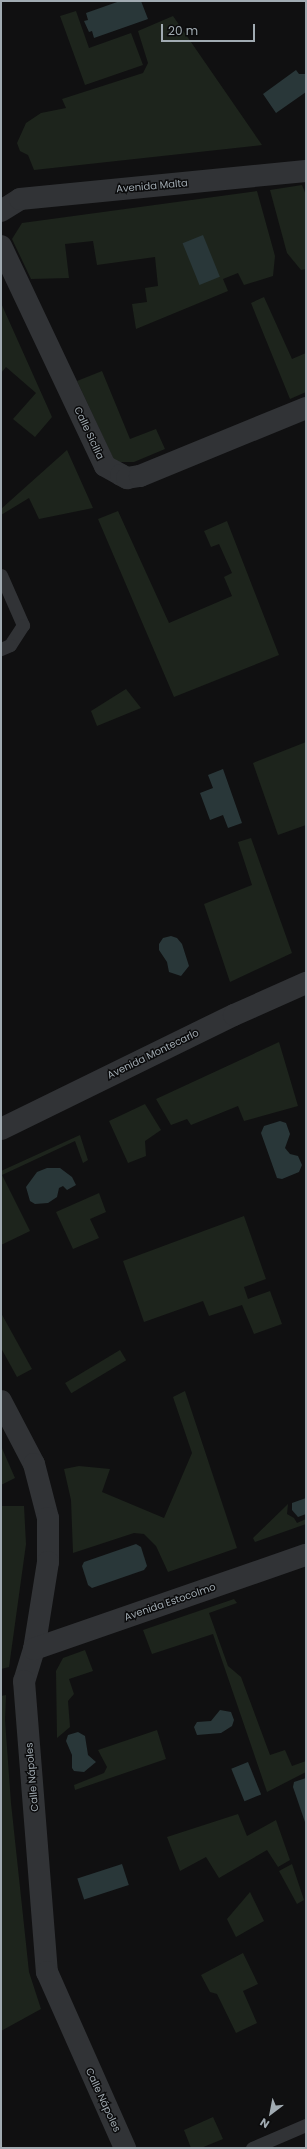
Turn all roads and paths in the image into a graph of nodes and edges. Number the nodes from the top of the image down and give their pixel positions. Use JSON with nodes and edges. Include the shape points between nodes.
{"nodes":[{"id":1,"x":306,"y":171,"type":"edge"},
{"id":2,"x":1,"y":212,"type":"edge"},
{"id":3,"x":1,"y":246,"type":"edge"},
{"id":4,"x":306,"y":408,"type":"edge"},
{"id":5,"x":1,"y":575,"type":"edge"},
{"id":6,"x":1,"y":649,"type":"edge"},
{"id":7,"x":306,"y":983,"type":"edge"},
{"id":8,"x":1,"y":1129,"type":"edge"},
{"id":9,"x":1,"y":1401,"type":"edge"},
{"id":10,"x":306,"y":1555,"type":"edge"},
{"id":11,"x":34,"y":1649,"type":"junction"},
{"id":12,"x":306,"y":2125,"type":"edge"},
{"id":13,"x":125,"y":2148,"type":"edge"},
{"id":14,"x":252,"y":2148,"type":"edge"}],
"edges":[{"from":1,"to":2,"type":"street","name":"Avenida Malta","via":[[20,199]]},
{"from":3,"to":4,"type":"street","name":"Calle Sicilia","via":[[105,466],[121,475],[128,478],[140,476]]},
{"from":5,"to":6,"type":"lane","via":[[23,625],[10,645]]},
{"from":7,"to":8,"type":"street","name":"Avenida Montecarlo","via":[[227,1018]]},
{"from":9,"to":11,"type":"street","name":"Calle Nápoles","via":[[34,1464],[48,1518],[48,1562]]},
{"from":10,"to":11,"type":"street","name":"Avenida Estocolmo"},
{"from":11,"to":13,"type":"street","name":"Calle Nápoles","via":[[24,1681],[47,1972]]},
{"from":12,"to":14,"type":"lane"}]}
